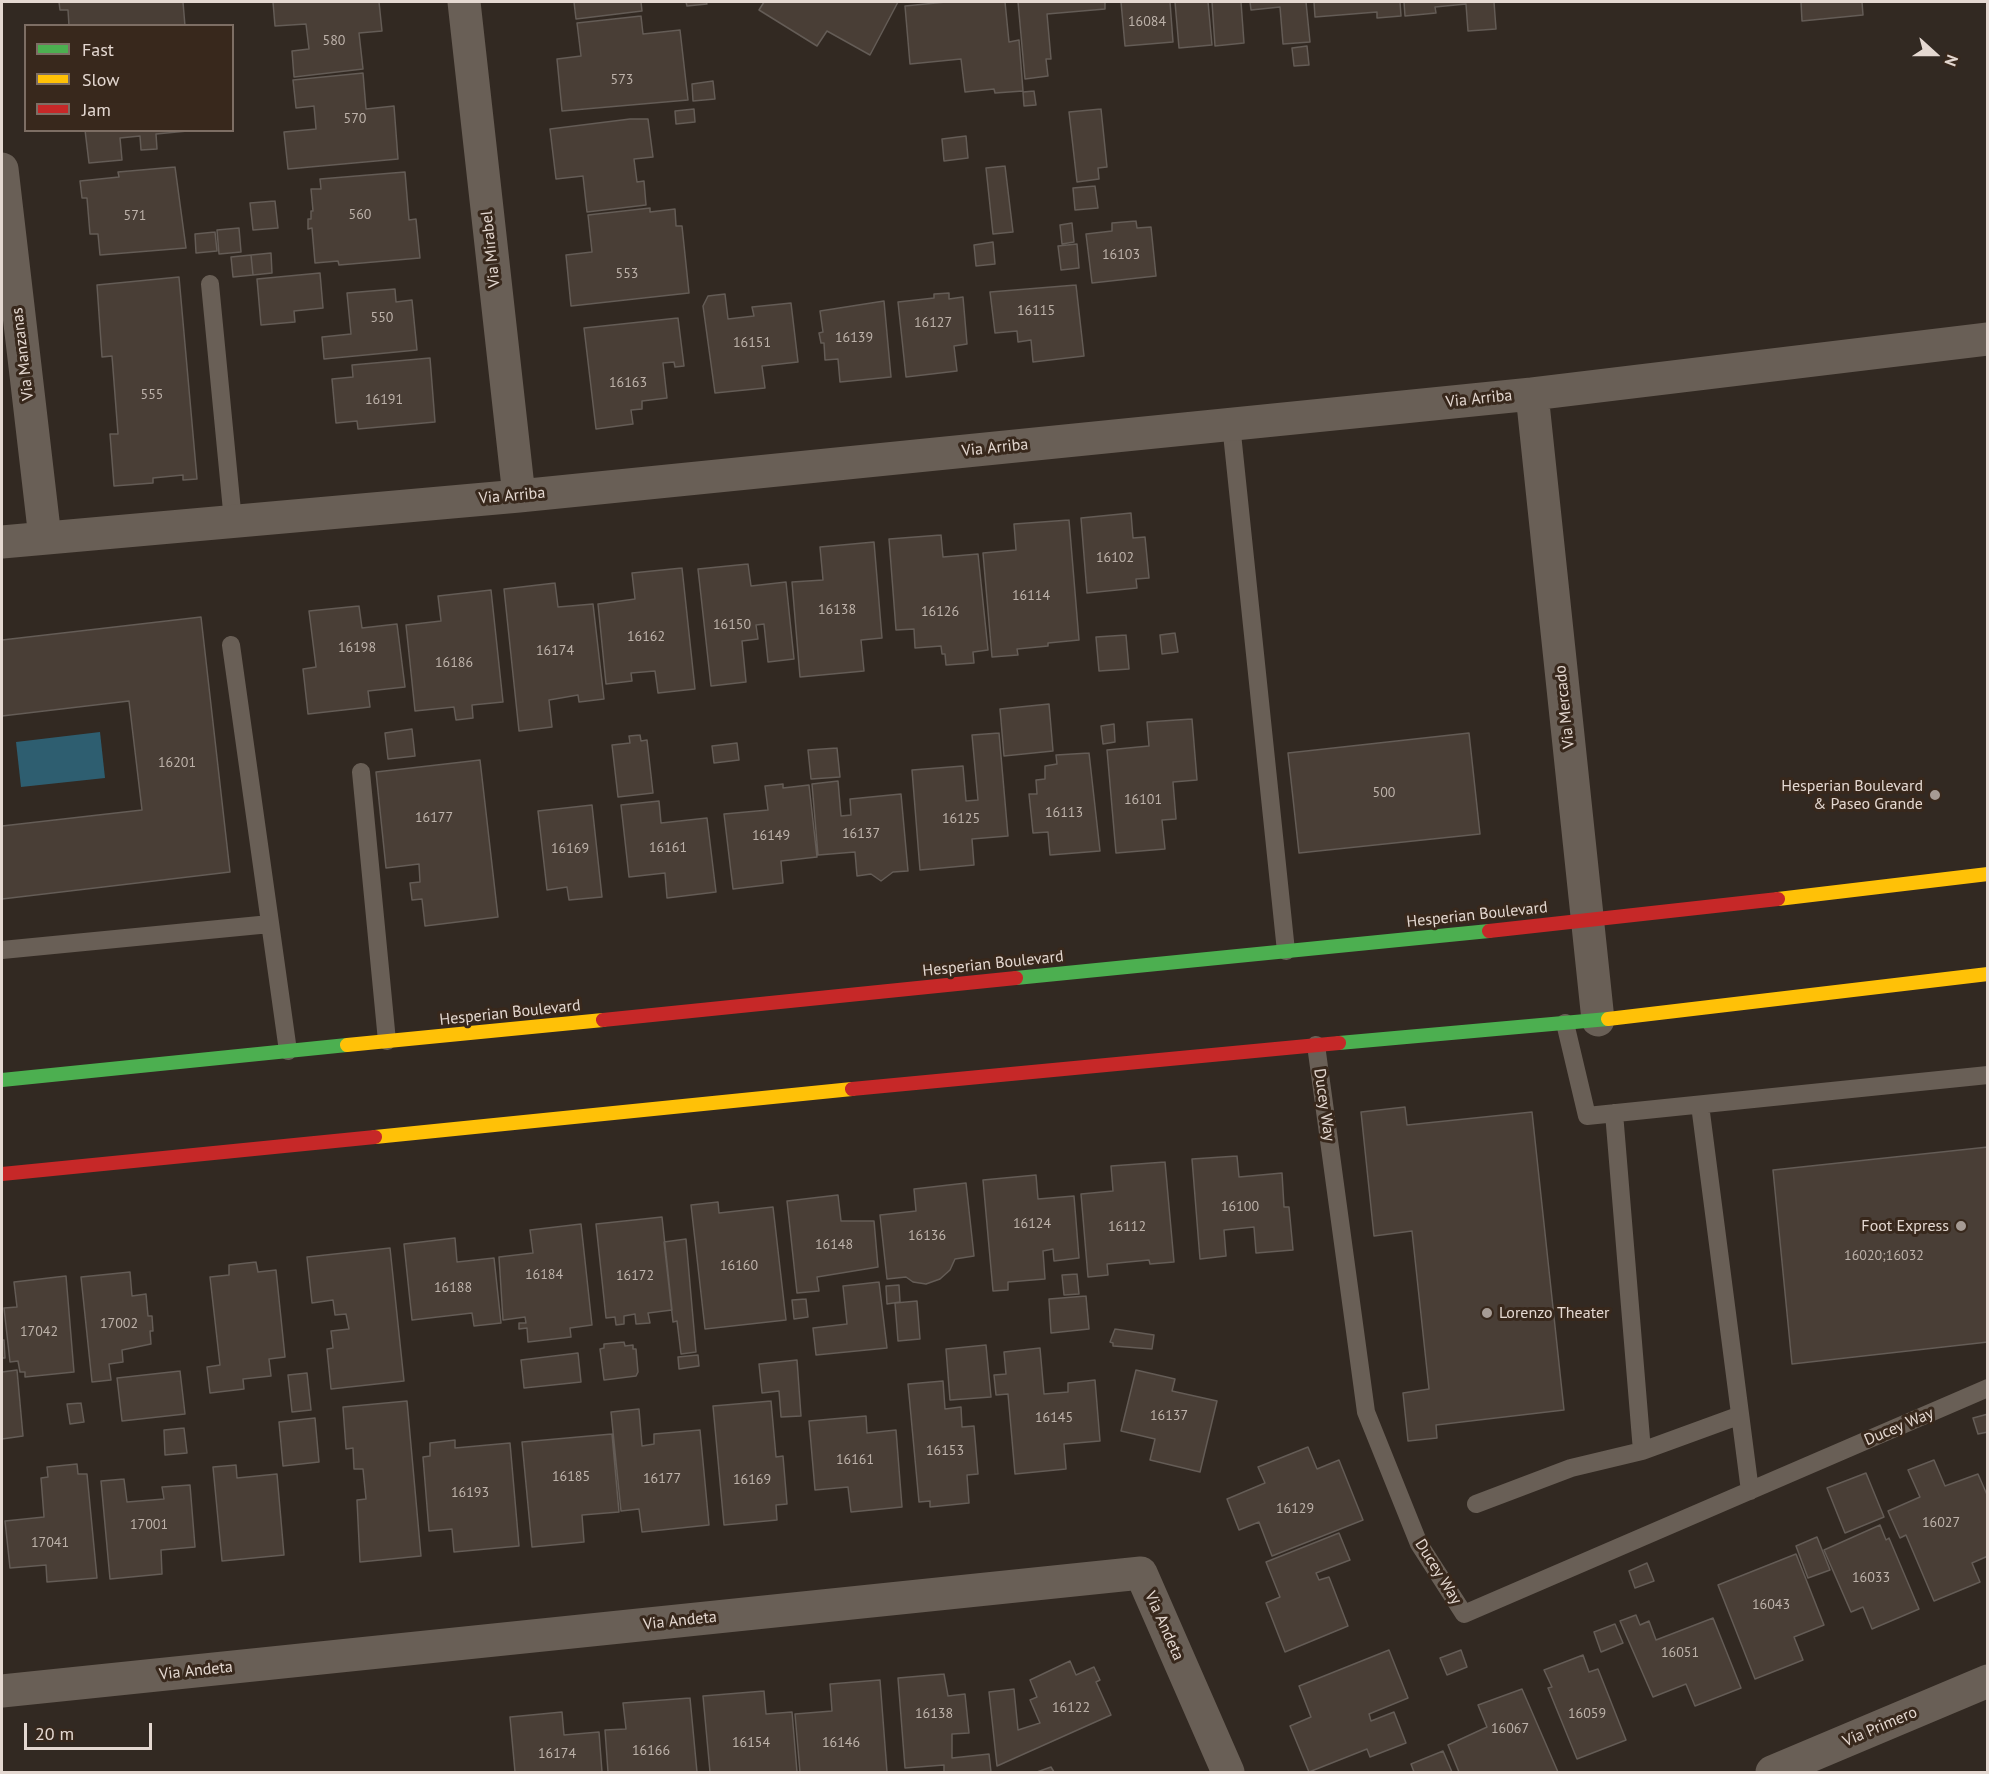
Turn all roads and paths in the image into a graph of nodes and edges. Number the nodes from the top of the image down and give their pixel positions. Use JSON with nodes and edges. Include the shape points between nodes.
{"nodes":[{"id":1,"x":464,"y":2,"type":"edge"},
{"id":2,"x":2,"y":169,"type":"edge"},
{"id":3,"x":210,"y":284,"type":"dead end"},
{"id":4,"x":10,"y":330,"type":"edge"},
{"id":5,"x":1988,"y":339,"type":"edge"},
{"id":6,"x":1532,"y":394,"type":"junction"},
{"id":7,"x":1231,"y":424,"type":"junction"},
{"id":8,"x":519,"y":496,"type":"junction"},
{"id":9,"x":233,"y":521,"type":"junction"},
{"id":10,"x":45,"y":538,"type":"junction"},
{"id":11,"x":2,"y":542,"type":"edge"},
{"id":12,"x":231,"y":645,"type":"dead end"},
{"id":13,"x":361,"y":772,"type":"dead end"},
{"id":14,"x":1988,"y":874,"type":"edge"},
{"id":15,"x":1587,"y":921,"type":"junction"},
{"id":16,"x":270,"y":924,"type":"junction"},
{"id":17,"x":2,"y":950,"type":"edge"},
{"id":18,"x":1286,"y":951,"type":"junction"},
{"id":19,"x":1988,"y":974,"type":"edge"},
{"id":20,"x":1598,"y":1020,"type":"junction"},
{"id":21,"x":1565,"y":1023,"type":"junction"},
{"id":22,"x":387,"y":1041,"type":"junction"},
{"id":23,"x":1316,"y":1045,"type":"junction"},
{"id":24,"x":288,"y":1052,"type":"junction"},
{"id":25,"x":1988,"y":1075,"type":"edge"},
{"id":26,"x":2,"y":1080,"type":"edge"},
{"id":27,"x":1700,"y":1105,"type":"junction"},
{"id":28,"x":1614,"y":1113,"type":"junction"},
{"id":29,"x":2,"y":1174,"type":"edge"},
{"id":30,"x":1988,"y":1388,"type":"edge"},
{"id":31,"x":1738,"y":1416,"type":"junction"},
{"id":32,"x":1642,"y":1451,"type":"junction"},
{"id":33,"x":1750,"y":1491,"type":"junction"},
{"id":34,"x":1476,"y":1504,"type":"dead end"},
{"id":35,"x":1988,"y":1682,"type":"edge"},
{"id":36,"x":2,"y":1691,"type":"edge"},
{"id":37,"x":1228,"y":1773,"type":"edge"},
{"id":38,"x":1772,"y":1773,"type":"edge"}],
"edges":[{"from":1,"to":8,"type":"street","name":"Via Mirabel"},
{"from":2,"to":4,"type":"street","name":"Via Manzanas"},
{"from":3,"to":9,"type":"lane"},
{"from":4,"to":10,"type":"street","name":"Via Manzanas"},
{"from":5,"to":6,"type":"street","name":"Via Arriba"},
{"from":6,"to":7,"type":"street","name":"Via Arriba"},
{"from":6,"to":15,"type":"street","name":"Via Mercado"},
{"from":7,"to":8,"type":"street","name":"Via Arriba"},
{"from":7,"to":18,"type":"lane"},
{"from":8,"to":9,"type":"street","name":"Via Arriba"},
{"from":9,"to":10,"type":"street","name":"Via Arriba"},
{"from":10,"to":11,"type":"street","name":"Via Arriba"},
{"from":12,"to":16,"type":"lane"},
{"from":13,"to":22,"type":"lane"},
{"from":14,"to":15,"type":"main road","name":"Hesperian Boulevard"},
{"from":15,"to":18,"type":"main road","name":"Hesperian Boulevard"},
{"from":15,"to":20,"type":"street","name":"Via Mercado"},
{"from":16,"to":17,"type":"lane"},
{"from":16,"to":24,"type":"lane"},
{"from":18,"to":22,"type":"main road","name":"Hesperian Boulevard"},
{"from":19,"to":20,"type":"main road"},
{"from":20,"to":21,"type":"main road"},
{"from":21,"to":23,"type":"main road"},
{"from":21,"to":28,"type":"lane","via":[[1587,1116]]},
{"from":22,"to":24,"type":"main road","name":"Hesperian Boulevard"},
{"from":23,"to":29,"type":"main road"},
{"from":23,"to":33,"type":"lane","name":"Ducey Way","via":[[1366,1412],[1419,1544],[1464,1614]]},
{"from":24,"to":26,"type":"main road","name":"Hesperian Boulevard"},
{"from":25,"to":27,"type":"lane"},
{"from":27,"to":28,"type":"lane"},
{"from":27,"to":31,"type":"lane"},
{"from":28,"to":32,"type":"lane"},
{"from":30,"to":33,"type":"lane","name":"Ducey Way"},
{"from":31,"to":32,"type":"lane"},
{"from":31,"to":33,"type":"lane"},
{"from":32,"to":34,"type":"lane","via":[[1571,1468]]},
{"from":35,"to":38,"type":"street","name":"Via Primero"},
{"from":36,"to":37,"type":"street","name":"Via Andeta","via":[[1141,1573]]}]}
